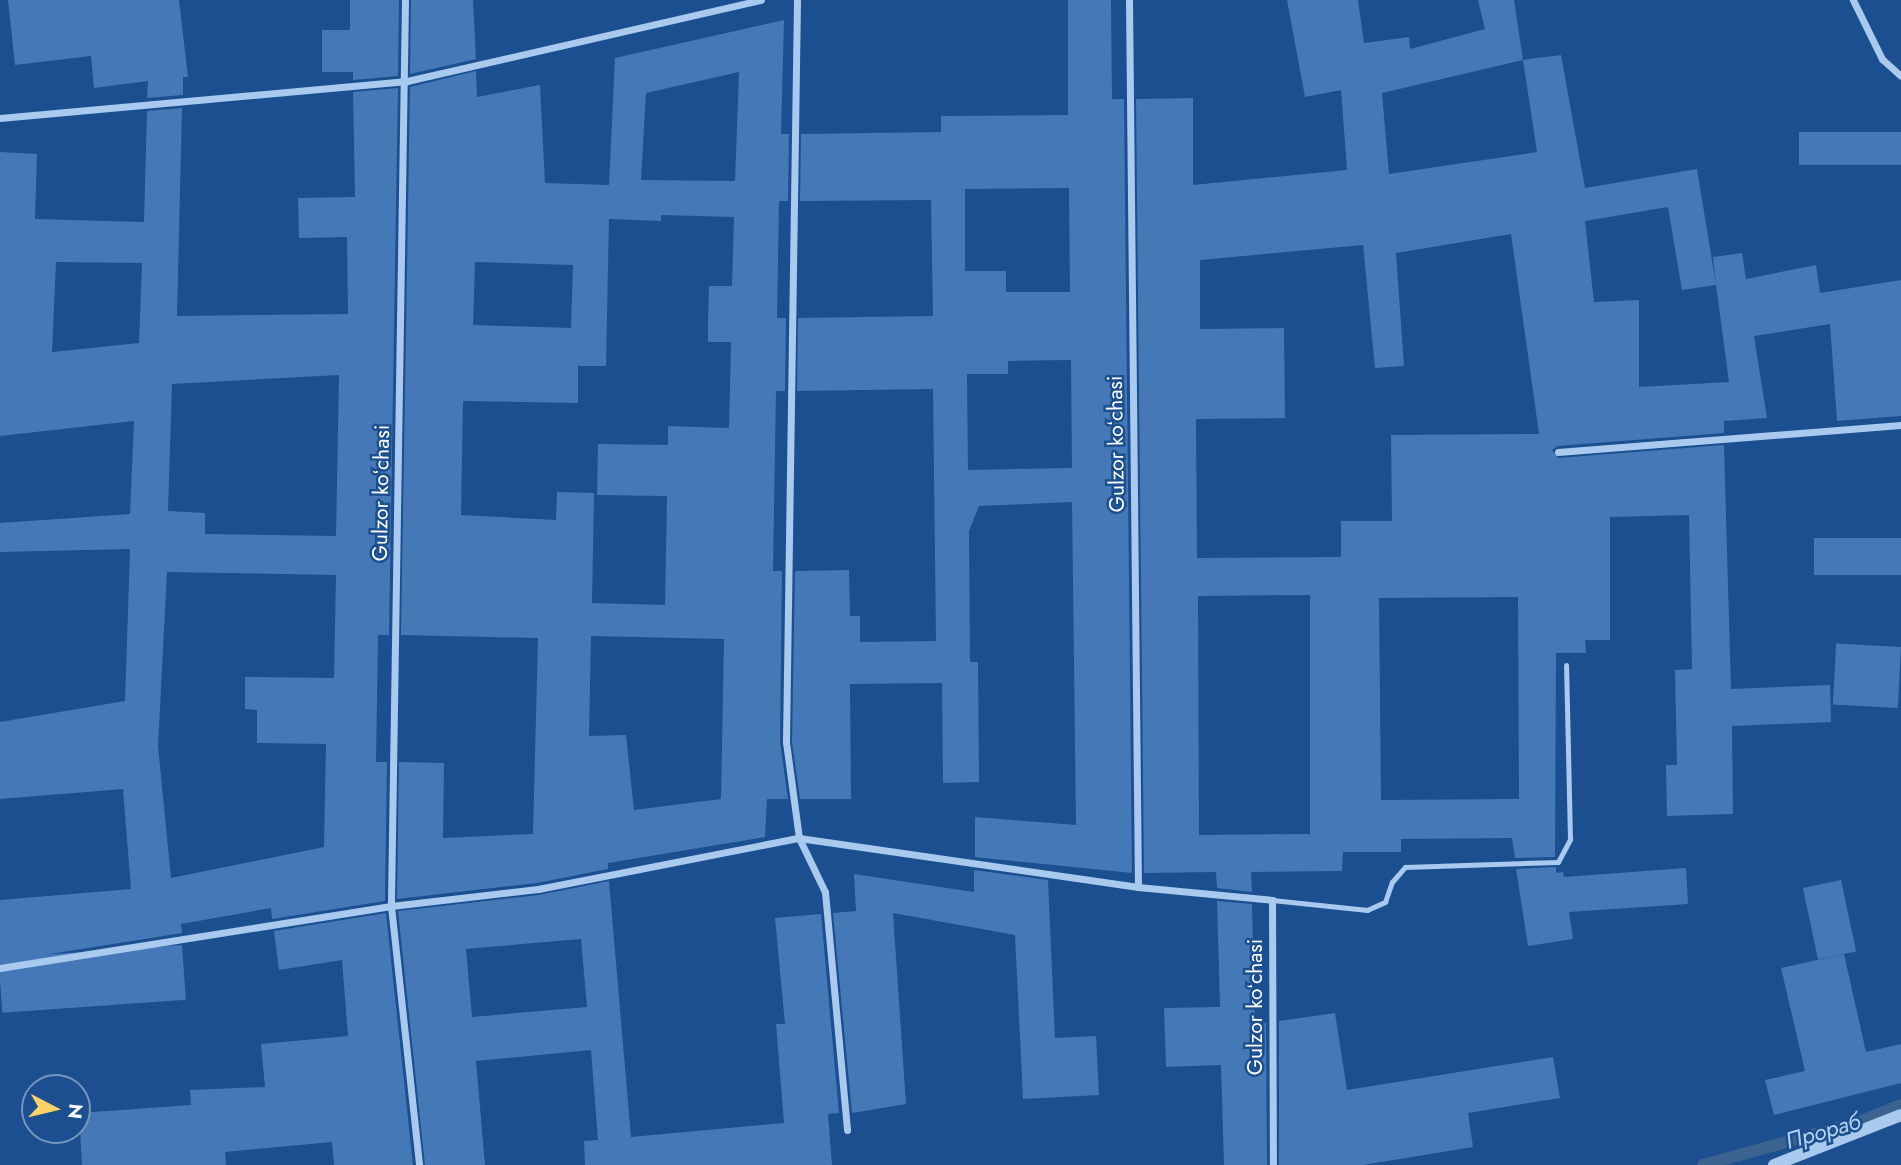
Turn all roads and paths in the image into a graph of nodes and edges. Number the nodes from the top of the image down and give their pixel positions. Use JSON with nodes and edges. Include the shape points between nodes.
{"nodes":[{"id":1,"x":405,"y":0,"type":"edge"},
{"id":2,"x":761,"y":0,"type":"edge"},
{"id":3,"x":797,"y":0,"type":"edge"},
{"id":4,"x":1129,"y":0,"type":"edge"},
{"id":5,"x":1853,"y":0,"type":"edge"},
{"id":6,"x":1901,"y":76,"type":"edge"},
{"id":7,"x":407,"y":81,"type":"junction"},
{"id":8,"x":0,"y":118,"type":"edge"},
{"id":9,"x":1901,"y":425,"type":"edge"},
{"id":10,"x":1558,"y":452,"type":"dead end"},
{"id":11,"x":1566,"y":665,"type":"dead end"},
{"id":12,"x":799,"y":838,"type":"junction"},
{"id":13,"x":1138,"y":887,"type":"junction"},
{"id":14,"x":1272,"y":900,"type":"junction"},
{"id":15,"x":391,"y":906,"type":"junction"},
{"id":16,"x":0,"y":968,"type":"edge"},
{"id":17,"x":1901,"y":1115,"type":"edge"},
{"id":18,"x":847,"y":1130,"type":"dead end"},
{"id":19,"x":419,"y":1165,"type":"edge"},
{"id":20,"x":1273,"y":1165,"type":"edge"},
{"id":21,"x":1773,"y":1165,"type":"edge"}],
"edges":[{"from":1,"to":7,"type":"street","name":"Gulzor koʻchasi"},
{"from":2,"to":7,"type":"street"},
{"from":3,"to":12,"type":"street","via":[[786,742]]},
{"from":4,"to":13,"type":"street","name":"Gulzor koʻchasi"},
{"from":5,"to":6,"type":"street","via":[[1882,59]]},
{"from":7,"to":8,"type":"street"},
{"from":7,"to":15,"type":"street","name":"Gulzor koʻchasi"},
{"from":9,"to":10,"type":"street"},
{"from":11,"to":14,"type":"lane","via":[[1570,839],[1558,862],[1405,867],[1392,882],[1385,902],[1367,910]]},
{"from":12,"to":13,"type":"street"},
{"from":12,"to":15,"type":"street","via":[[538,890]]},
{"from":12,"to":18,"type":"street","via":[[825,892]]},
{"from":13,"to":14,"type":"street"},
{"from":14,"to":20,"type":"street","name":"Gulzor koʻchasi"},
{"from":15,"to":16,"type":"street"},
{"from":15,"to":19,"type":"street","name":"Gulzor koʻchasi"},
{"from":17,"to":21,"type":"street"}]}
